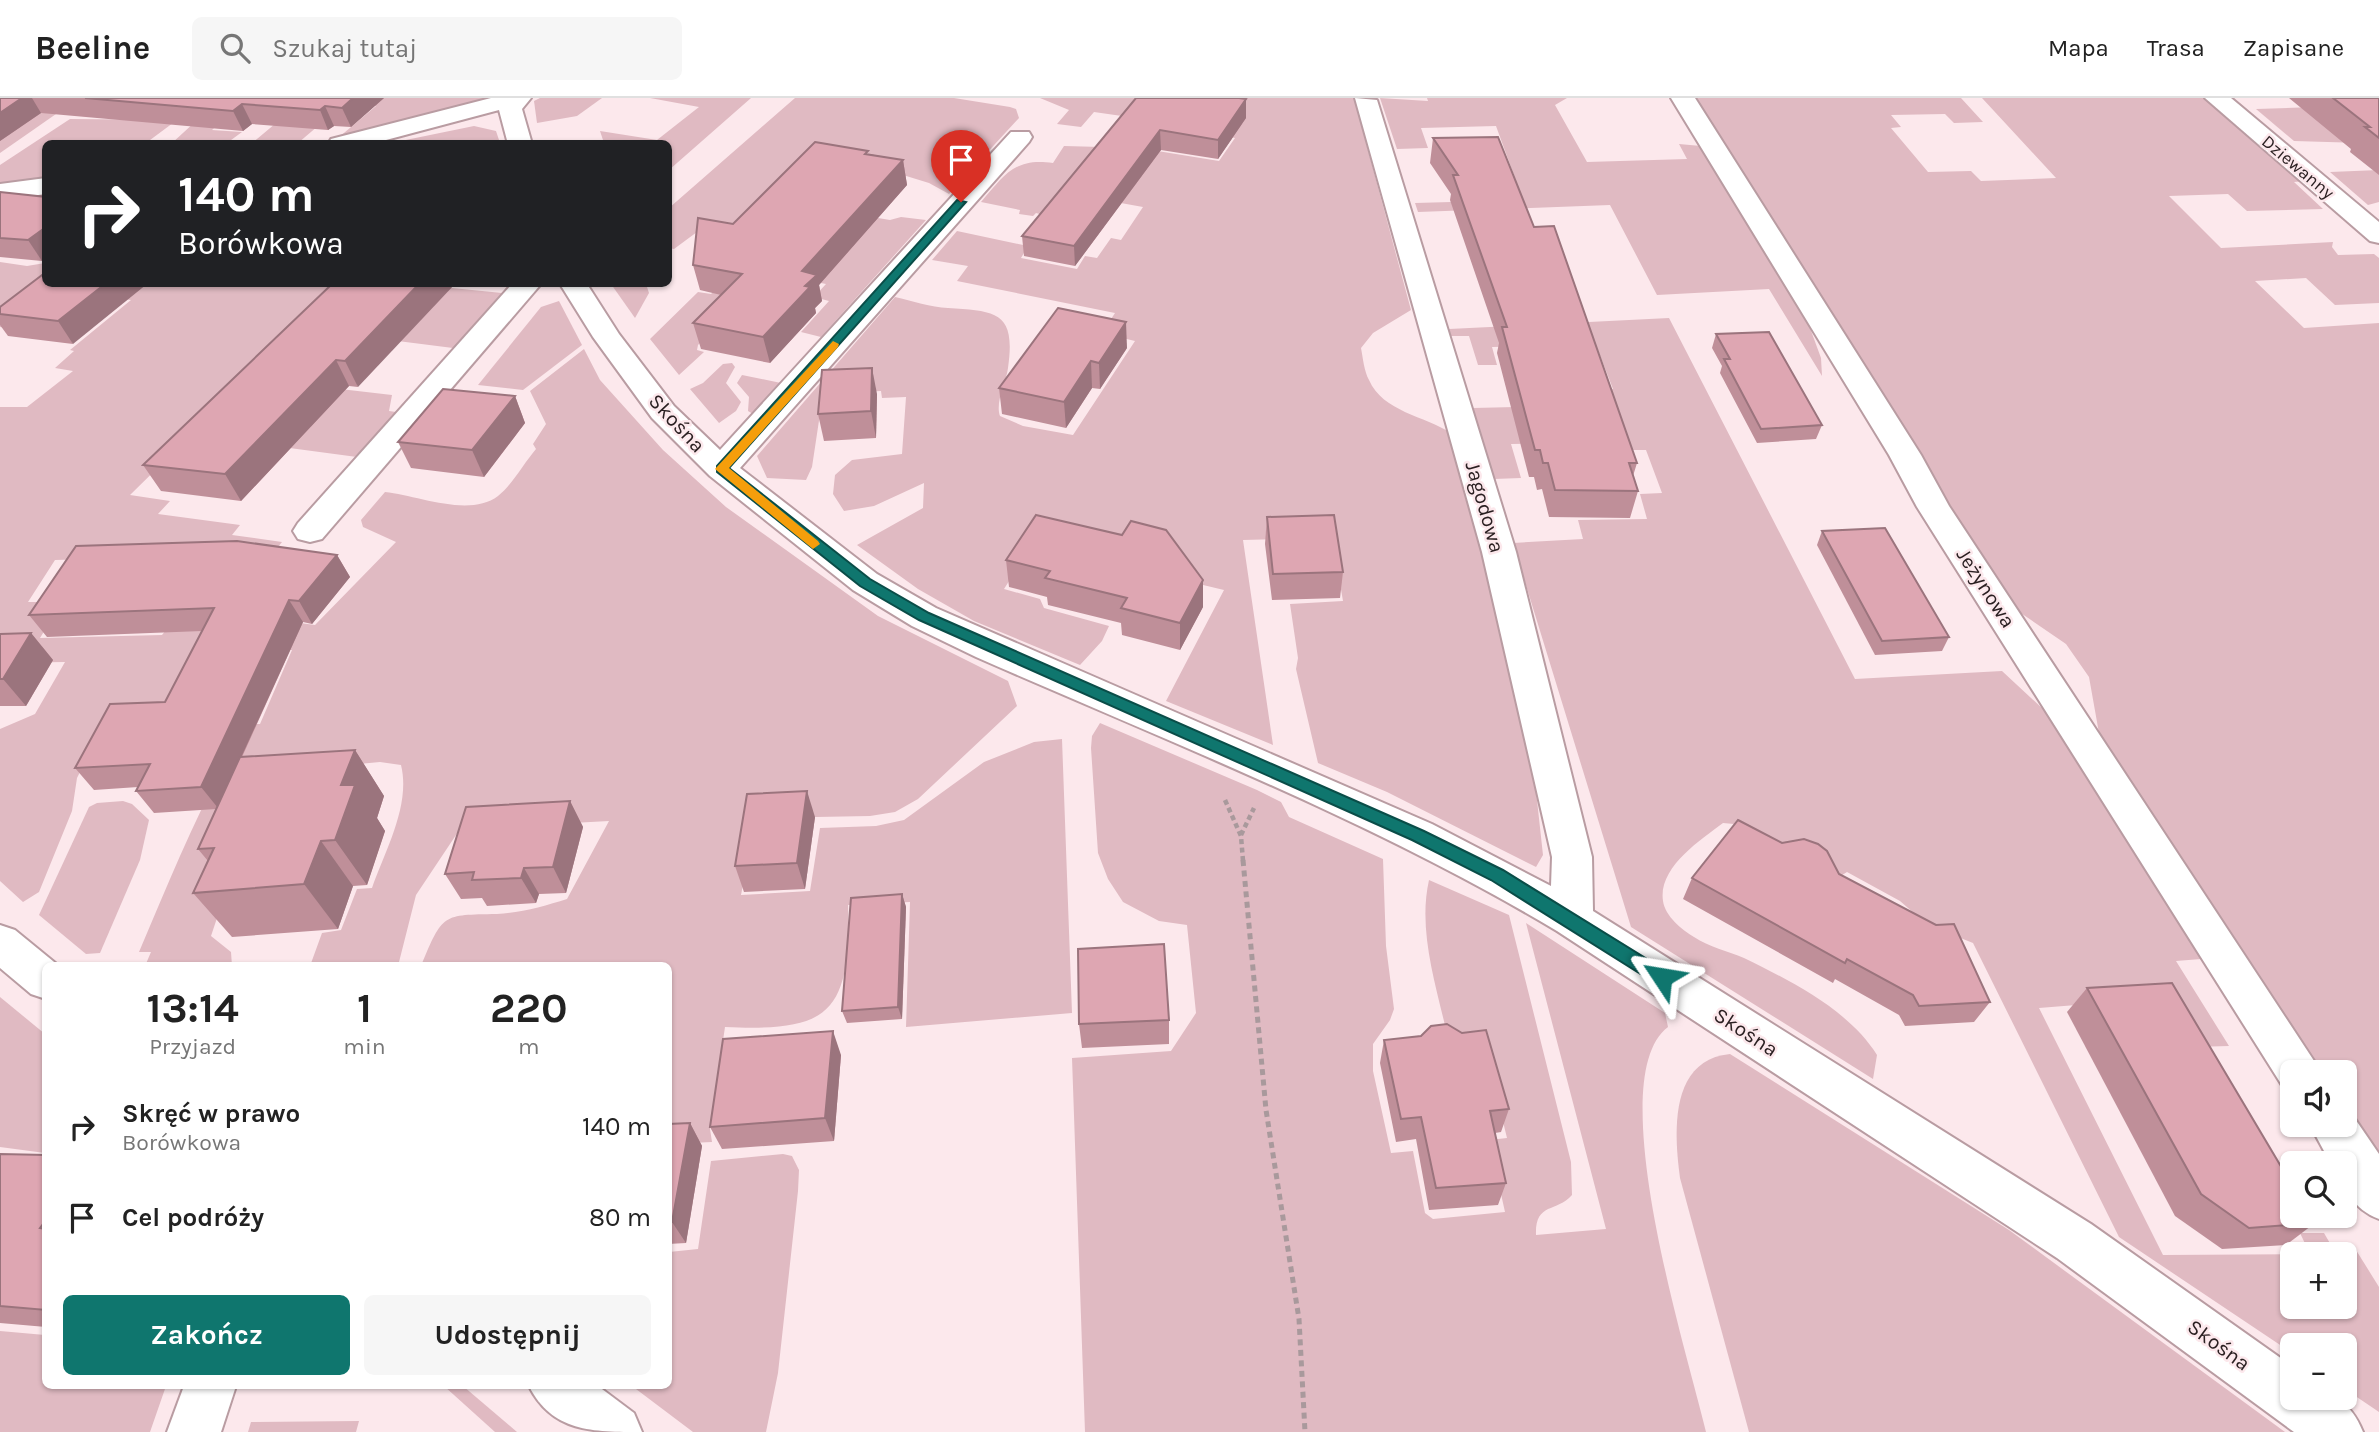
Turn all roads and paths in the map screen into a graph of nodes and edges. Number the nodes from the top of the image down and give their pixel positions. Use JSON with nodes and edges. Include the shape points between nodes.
{"nodes":[{"id":1,"x":1683,"y":98,"type":"edge"},
{"id":2,"x":2217,"y":98,"type":"edge"},
{"id":3,"x":516,"y":99,"type":"edge"},
{"id":4,"x":1365,"y":100,"type":"dead end"},
{"id":5,"x":1020,"y":137,"type":"dead end"},
{"id":6,"x":356,"y":140,"type":"edge"},
{"id":7,"x":519,"y":140,"type":"edge"},
{"id":8,"x":42,"y":187,"type":"edge"},
{"id":9,"x":0,"y":192,"type":"edge"},
{"id":10,"x":2379,"y":235,"type":"edge"},
{"id":11,"x":524,"y":287,"type":"edge"},
{"id":12,"x":576,"y":287,"type":"edge"},
{"id":13,"x":721,"y":469,"type":"junction"},
{"id":14,"x":310,"y":531,"type":"dead end"},
{"id":15,"x":1197,"y":738,"type":"junction"},
{"id":16,"x":1573,"y":919,"type":"junction"},
{"id":17,"x":0,"y":943,"type":"edge"},
{"id":18,"x":42,"y":978,"type":"edge"},
{"id":19,"x":2291,"y":1060,"type":"edge"},
{"id":20,"x":2341,"y":1137,"type":"edge"},
{"id":21,"x":2379,"y":1196,"type":"edge"},
{"id":22,"x":209,"y":1389,"type":"edge"},
{"id":23,"x":559,"y":1389,"type":"edge"},
{"id":24,"x":2280,"y":1389,"type":"edge"},
{"id":25,"x":2308,"y":1410,"type":"edge"},
{"id":26,"x":194,"y":1432,"type":"edge"},
{"id":27,"x":615,"y":1432,"type":"edge"},
{"id":28,"x":1306,"y":1432,"type":"edge"},
{"id":29,"x":2336,"y":1432,"type":"edge"}],
"edges":[{"from":1,"to":19,"type":"street","name":"Jeżynowa","via":[[1933,506]]},
{"from":2,"to":10,"type":"street","name":"Dziewanny"},
{"from":3,"to":6,"type":"street"},
{"from":3,"to":7,"type":"street","via":[[510,109]]},
{"from":4,"to":16,"type":"street","name":"Jagodowa","via":[[1499,552],[1572,857]]},
{"from":5,"to":13,"type":"street"},
{"from":8,"to":9,"type":"street"},
{"from":11,"to":14,"type":"street"},
{"from":12,"to":13,"type":"street","name":"Skośna","via":[[663,412]]},
{"from":13,"to":15,"type":"street","name":"Skośna","via":[[845,567],[924,617]]},
{"from":15,"to":16,"type":"street","name":"Skośna","via":[[1418,835]]},
{"from":15,"to":28,"type":"path","via":[[1241,836],[1266,1110],[1299,1319]]},
{"from":16,"to":24,"type":"street","name":"Skośna","via":[[2074,1241]]},
{"from":17,"to":18,"type":"street"},
{"from":20,"to":21,"type":"street"},
{"from":22,"to":26,"type":"street"},
{"from":23,"to":27,"type":"street"},
{"from":25,"to":29,"type":"street","name":"Skośna"}]}
